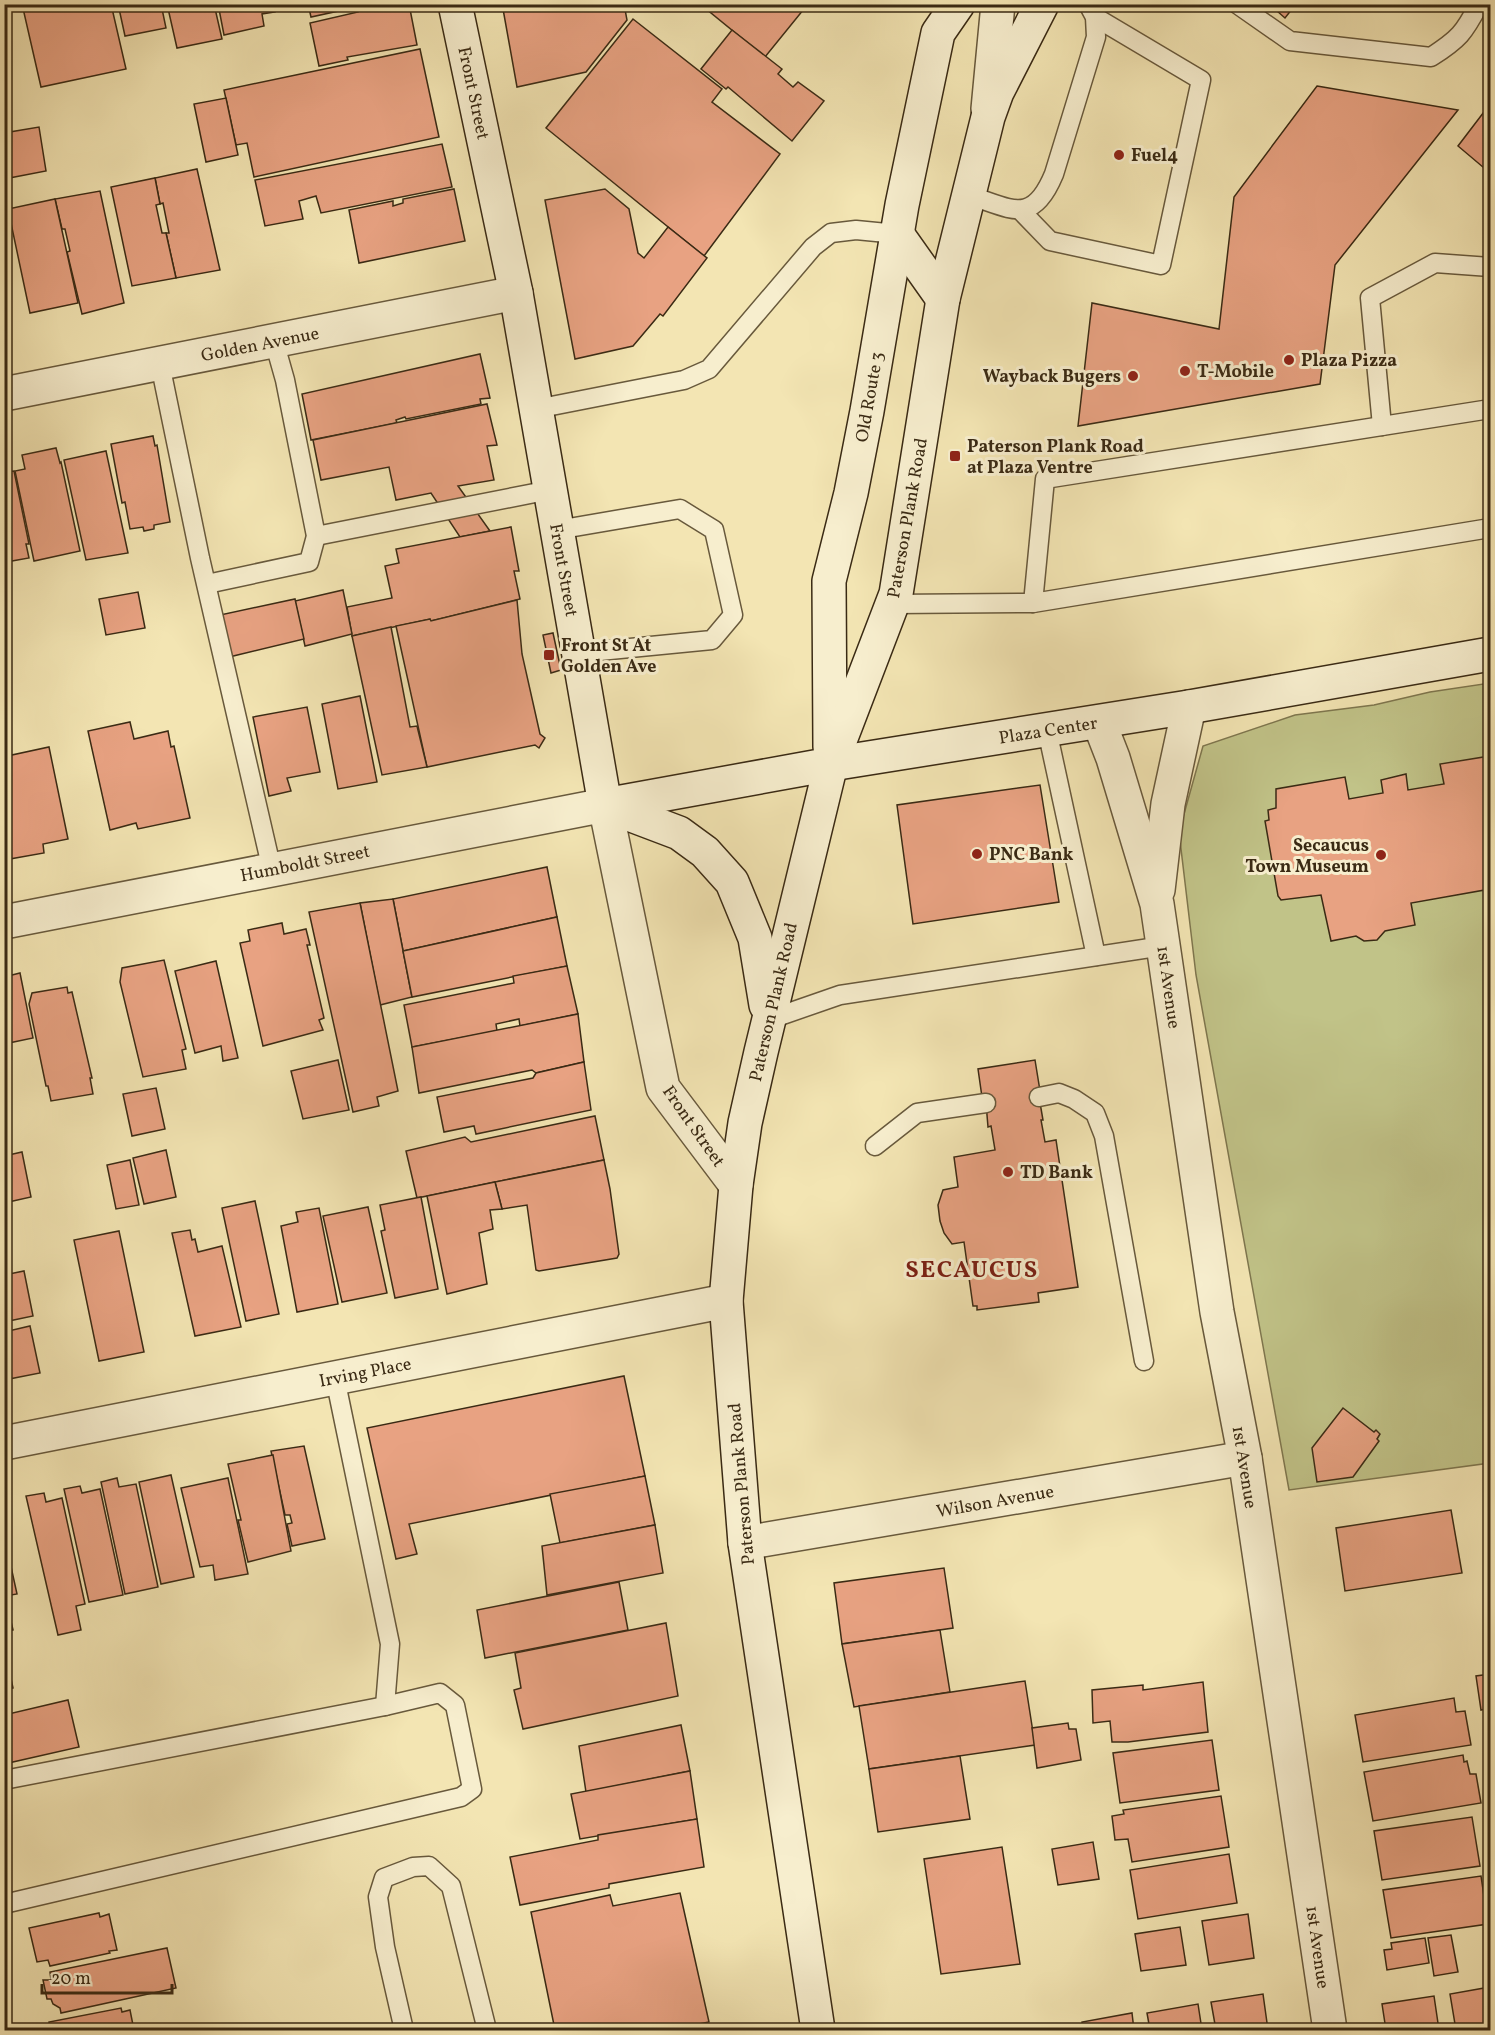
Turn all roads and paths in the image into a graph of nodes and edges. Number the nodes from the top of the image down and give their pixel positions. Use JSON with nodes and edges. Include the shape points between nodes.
{"nodes":[{"id":1,"x":455,"y":4,"type":"edge"},
{"id":2,"x":958,"y":4,"type":"edge"},
{"id":3,"x":998,"y":4,"type":"edge"},
{"id":4,"x":1042,"y":4,"type":"edge"},
{"id":5,"x":1237,"y":4,"type":"edge"},
{"id":6,"x":1479,"y":4,"type":"edge"},
{"id":7,"x":1091,"y":11,"type":"edge"},
{"id":8,"x":941,"y":19,"type":"edge"},
{"id":9,"x":988,"y":117,"type":"junction"},
{"id":10,"x":968,"y":195,"type":"junction"},
{"id":11,"x":1021,"y":211,"type":"junction"},
{"id":12,"x":897,"y":234,"type":"junction"},
{"id":13,"x":1491,"y":267,"type":"edge"},
{"id":14,"x":516,"y":293,"type":"junction"},
{"id":15,"x":943,"y":299,"type":"junction"},
{"id":16,"x":274,"y":341,"type":"junction"},
{"id":17,"x":160,"y":363,"type":"junction"},
{"id":18,"x":4,"y":394,"type":"edge"},
{"id":19,"x":536,"y":409,"type":"junction"},
{"id":20,"x":1491,"y":409,"type":"edge"},
{"id":21,"x":1382,"y":426,"type":"junction"},
{"id":22,"x":550,"y":490,"type":"junction"},
{"id":23,"x":1491,"y":528,"type":"edge"},
{"id":24,"x":557,"y":530,"type":"junction"},
{"id":25,"x":316,"y":536,"type":"junction"},
{"id":26,"x":207,"y":584,"type":"junction"},
{"id":27,"x":1033,"y":603,"type":"junction"},
{"id":28,"x":892,"y":604,"type":"junction"},
{"id":29,"x":579,"y":653,"type":"junction"},
{"id":30,"x":1491,"y":654,"type":"edge"},
{"id":31,"x":1189,"y":707,"type":"junction"},
{"id":32,"x":1099,"y":722,"type":"junction"},
{"id":33,"x":1047,"y":730,"type":"junction"},
{"id":34,"x":831,"y":764,"type":"junction"},
{"id":35,"x":605,"y":804,"type":"junction"},
{"id":36,"x":272,"y":870,"type":"junction"},
{"id":37,"x":1157,"y":904,"type":"junction"},
{"id":38,"x":4,"y":922,"type":"edge"},
{"id":39,"x":1163,"y":946,"type":"junction"},
{"id":40,"x":1096,"y":956,"type":"junction"},
{"id":41,"x":768,"y":1020,"type":"junction"},
{"id":42,"x":1039,"y":1097,"type":"dead end"},
{"id":43,"x":986,"y":1103,"type":"dead end"},
{"id":44,"x":875,"y":1146,"type":"dead end"},
{"id":45,"x":736,"y":1185,"type":"junction"},
{"id":46,"x":726,"y":1301,"type":"junction"},
{"id":47,"x":1144,"y":1361,"type":"dead end"},
{"id":48,"x":335,"y":1378,"type":"junction"},
{"id":49,"x":4,"y":1443,"type":"edge"},
{"id":50,"x":1245,"y":1458,"type":"junction"},
{"id":51,"x":745,"y":1543,"type":"junction"},
{"id":52,"x":385,"y":1706,"type":"junction"},
{"id":53,"x":4,"y":1780,"type":"edge"},
{"id":54,"x":4,"y":1904,"type":"edge"},
{"id":55,"x":404,"y":2031,"type":"edge"},
{"id":56,"x":487,"y":2031,"type":"edge"},
{"id":57,"x":818,"y":2031,"type":"edge"},
{"id":58,"x":1330,"y":2031,"type":"edge"}],
"edges":[{"from":1,"to":14,"type":"street","name":"Front Street"},
{"from":2,"to":8,"type":"street"},
{"from":3,"to":9,"type":"street"},
{"from":4,"to":9,"type":"street","name":"Paterson Plank Road"},
{"from":5,"to":6,"type":"lane","via":[[1290,41],[1431,57],[1466,30]]},
{"from":7,"to":11,"type":"lane","via":[[1096,37],[1054,174],[1048,190],[1035,205]]},
{"from":7,"to":11,"type":"lane","via":[[1201,80],[1161,265],[1050,241]]},
{"from":8,"to":12,"type":"street","name":"Old Route 3"},
{"from":9,"to":10,"type":"street","name":"Paterson Plank Road"},
{"from":10,"to":11,"type":"lane"},
{"from":10,"to":15,"type":"street","name":"Paterson Plank Road"},
{"from":12,"to":15,"type":"street"},
{"from":12,"to":19,"type":"lane","via":[[856,230],[831,233],[813,247],[709,369],[684,380]]},
{"from":12,"to":34,"type":"street","name":"Old Route 3","via":[[851,493],[829,580]]},
{"from":13,"to":21,"type":"lane","via":[[1435,263],[1370,298]]},
{"from":14,"to":16,"type":"street","name":"Golden Avenue"},
{"from":14,"to":19,"type":"street","name":"Front Street"},
{"from":15,"to":28,"type":"street","name":"Paterson Plank Road"},
{"from":16,"to":17,"type":"street","name":"Golden Avenue"},
{"from":16,"to":25,"type":"lane"},
{"from":17,"to":18,"type":"street","name":"Golden Avenue"},
{"from":17,"to":26,"type":"lane"},
{"from":19,"to":22,"type":"street","name":"Front Street"},
{"from":20,"to":21,"type":"lane"},
{"from":21,"to":27,"type":"lane","via":[[1044,479]]},
{"from":22,"to":24,"type":"street","name":"Front Street"},
{"from":22,"to":25,"type":"lane"},
{"from":23,"to":27,"type":"lane"},
{"from":24,"to":29,"type":"street","name":"Front Street"},
{"from":24,"to":29,"type":"lane","via":[[680,509],[714,530],[733,615],[712,640]]},
{"from":25,"to":26,"type":"lane","via":[[309,562]]},
{"from":26,"to":36,"type":"lane"},
{"from":27,"to":28,"type":"lane"},
{"from":28,"to":34,"type":"street","name":"Paterson Plank Road"},
{"from":29,"to":35,"type":"street","name":"Front Street"},
{"from":30,"to":31,"type":"street","name":"Plaza Center"},
{"from":31,"to":32,"type":"street","name":"Plaza Center"},
{"from":31,"to":37,"type":"street","name":"1st Avenue","via":[[1168,804]]},
{"from":32,"to":33,"type":"street","name":"Plaza Center"},
{"from":32,"to":37,"type":"street","name":"1st Avenue"},
{"from":33,"to":34,"type":"street","name":"Plaza Center"},
{"from":33,"to":40,"type":"lane"},
{"from":34,"to":35,"type":"street","name":"Plaza Center"},
{"from":34,"to":41,"type":"street","name":"Paterson Plank Road"},
{"from":35,"to":36,"type":"street","name":"Humboldt Street"},
{"from":35,"to":41,"type":"street","via":[[680,833],[705,852],[732,882],[755,938]]},
{"from":35,"to":45,"type":"street","name":"Front Street","via":[[663,1088]]},
{"from":36,"to":38,"type":"street","name":"Humboldt Street"},
{"from":37,"to":39,"type":"street","name":"1st Avenue"},
{"from":39,"to":40,"type":"lane"},
{"from":39,"to":50,"type":"street","name":"1st Avenue","via":[[1217,1312]]},
{"from":40,"to":41,"type":"lane","via":[[840,994]]},
{"from":41,"to":45,"type":"street","name":"Paterson Plank Road","via":[[745,1122]]},
{"from":42,"to":47,"type":"lane","via":[[1059,1093],[1095,1113],[1104,1136]]},
{"from":43,"to":44,"type":"lane","via":[[917,1113]]},
{"from":45,"to":46,"type":"street","name":"Paterson Plank Road"},
{"from":46,"to":48,"type":"street","name":"Irving Place"},
{"from":46,"to":51,"type":"street","name":"Paterson Plank Road"},
{"from":48,"to":49,"type":"street","name":"Irving Place"},
{"from":48,"to":52,"type":"lane","via":[[390,1644]]},
{"from":50,"to":51,"type":"street","name":"Wilson Avenue"},
{"from":50,"to":58,"type":"street","name":"1st Avenue"},
{"from":51,"to":57,"type":"street","name":"Paterson Plank Road"},
{"from":52,"to":53,"type":"lane"},
{"from":52,"to":54,"type":"lane","via":[[440,1693],[455,1705],[472,1789],[461,1797]]},
{"from":55,"to":56,"type":"lane","via":[[378,1897],[384,1878],[413,1867],[429,1866],[451,1886]]}]}
